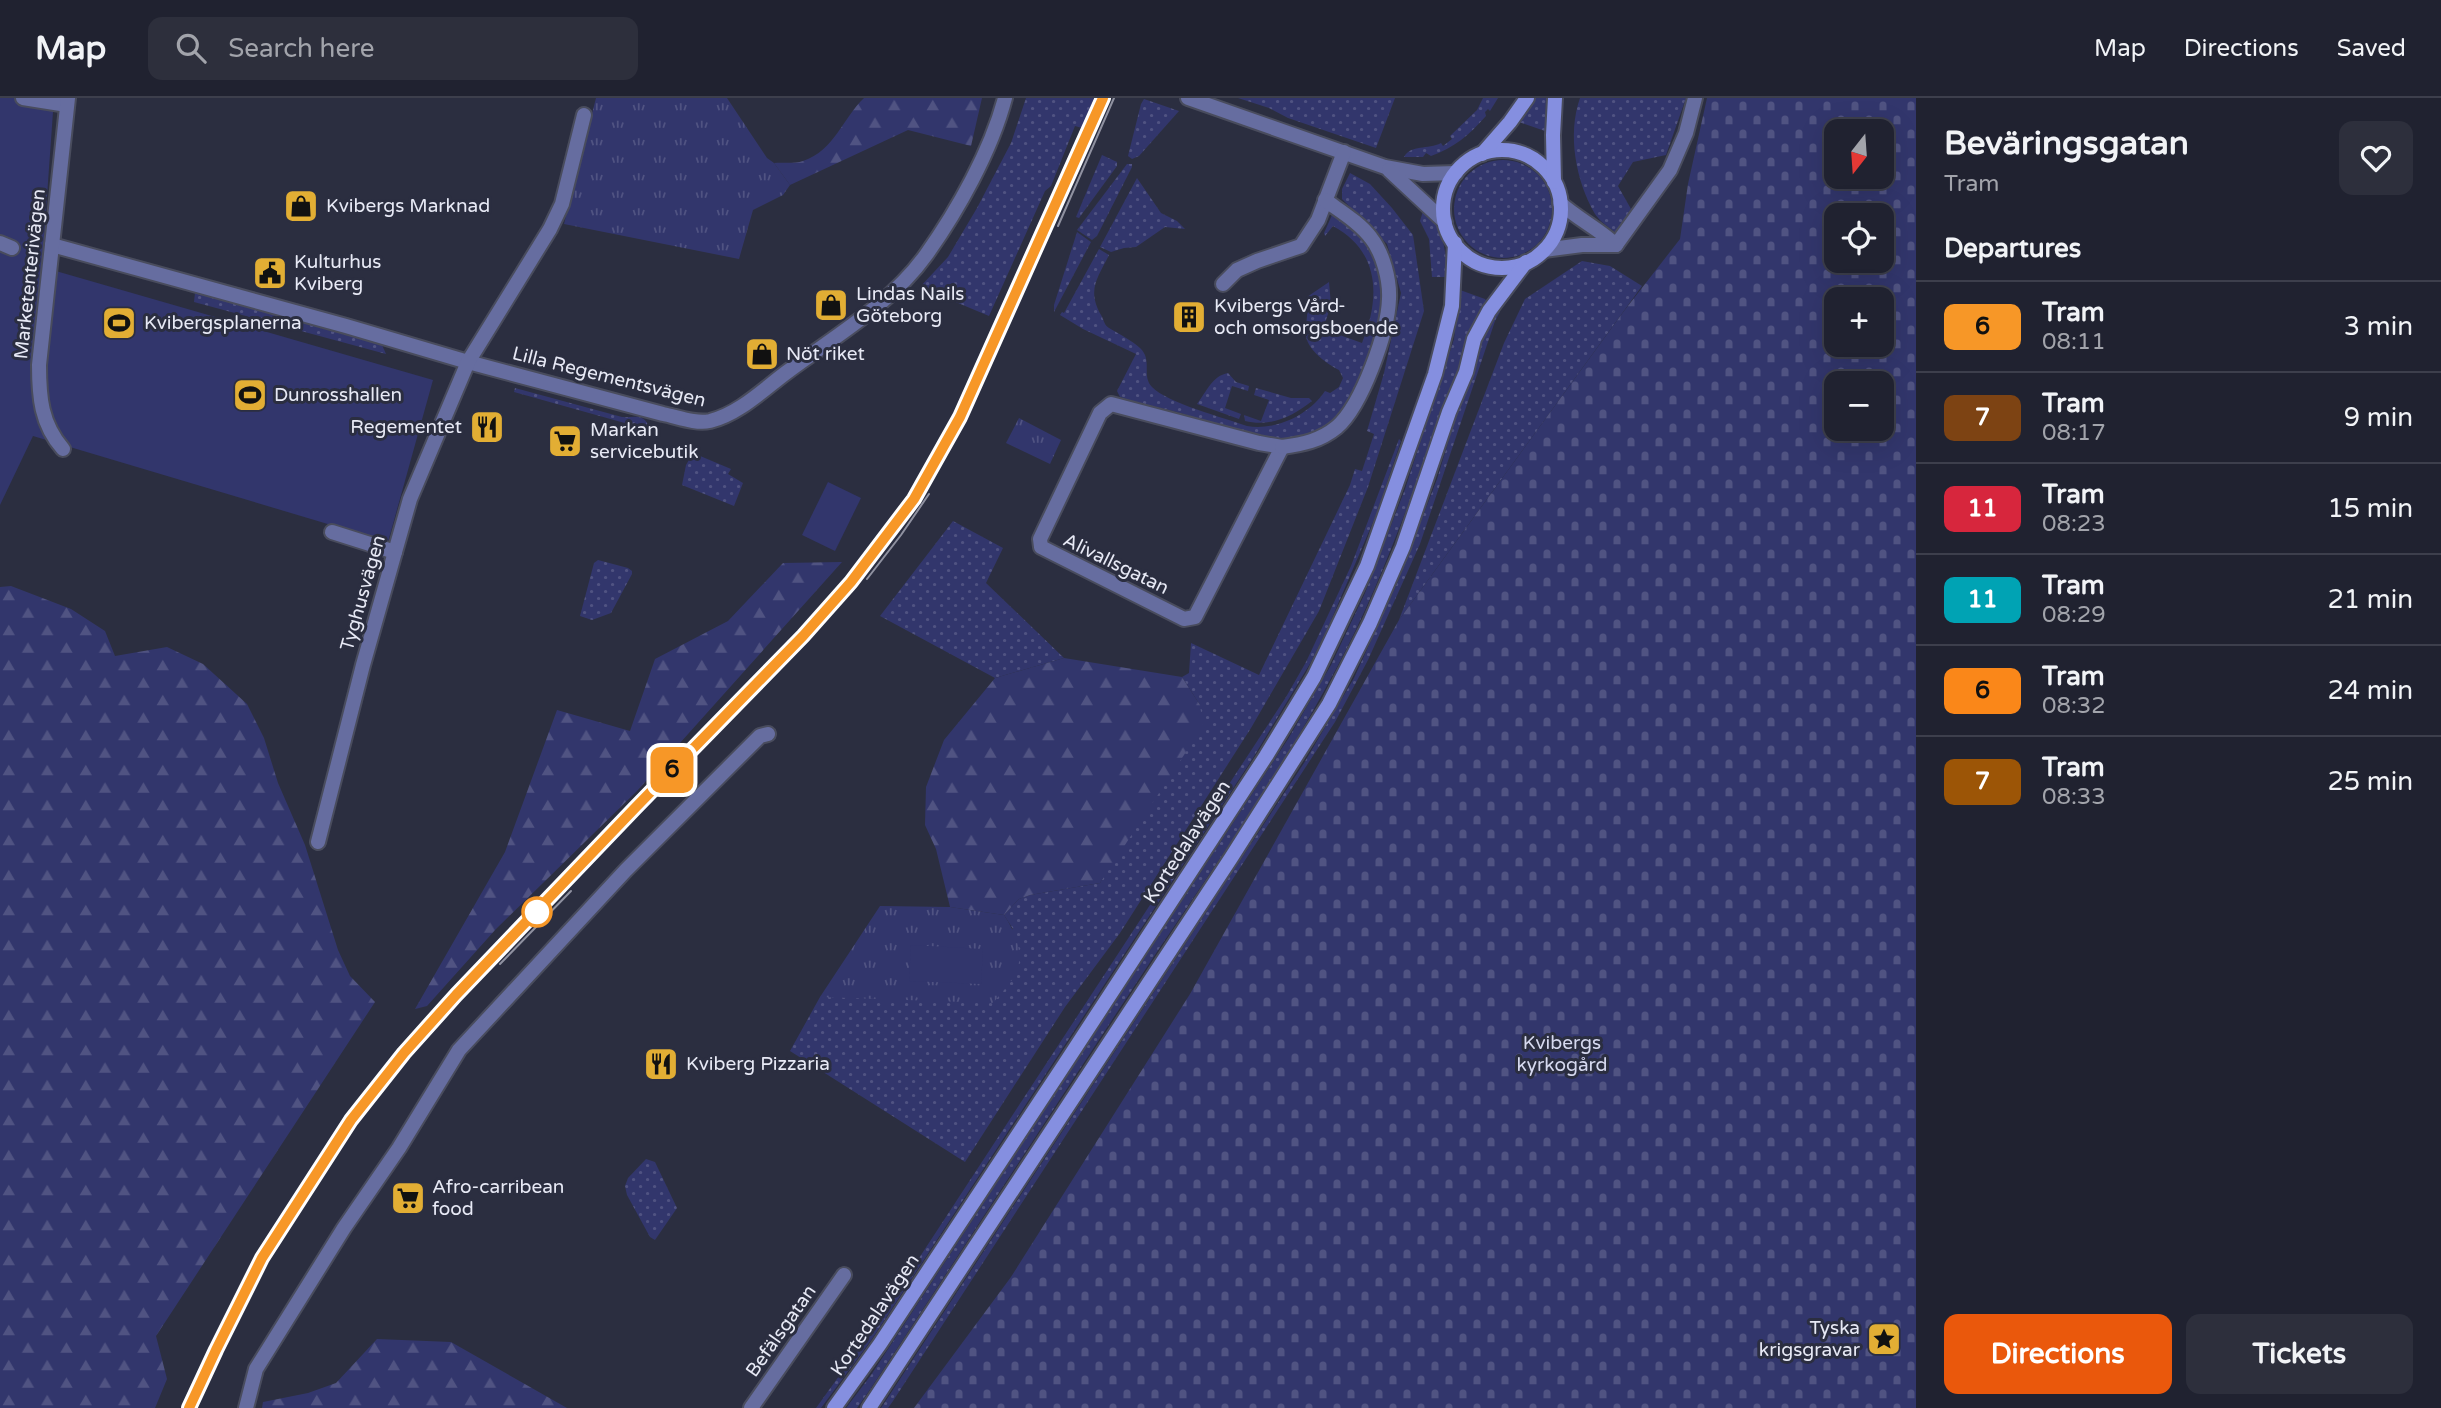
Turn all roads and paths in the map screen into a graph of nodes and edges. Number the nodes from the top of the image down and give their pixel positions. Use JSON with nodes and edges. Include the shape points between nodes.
{"nodes":[{"id":1,"x":23,"y":98,"type":"edge"},
{"id":2,"x":1005,"y":98,"type":"edge"},
{"id":3,"x":1188,"y":98,"type":"edge"},
{"id":4,"x":1527,"y":98,"type":"edge"},
{"id":5,"x":1555,"y":98,"type":"edge"},
{"id":6,"x":1695,"y":98,"type":"edge"},
{"id":7,"x":67,"y":101,"type":"edge"},
{"id":8,"x":584,"y":115,"type":"dead end"},
{"id":9,"x":1344,"y":152,"type":"junction"},
{"id":10,"x":1482,"y":154,"type":"junction"},
{"id":11,"x":1385,"y":167,"type":"junction"},
{"id":12,"x":1456,"y":173,"type":"junction"},
{"id":13,"x":1554,"y":182,"type":"junction"},
{"id":14,"x":1325,"y":200,"type":"junction"},
{"id":15,"x":1560,"y":203,"type":"junction"},
{"id":16,"x":1445,"y":222,"type":"junction"},
{"id":17,"x":1455,"y":243,"type":"junction"},
{"id":18,"x":52,"y":245,"type":"junction"},
{"id":19,"x":1616,"y":245,"type":"junction"},
{"id":20,"x":1544,"y":250,"type":"junction"},
{"id":21,"x":1526,"y":262,"type":"junction"},
{"id":22,"x":1223,"y":284,"type":"dead end"},
{"id":23,"x":468,"y":362,"type":"junction"},
{"id":24,"x":1282,"y":447,"type":"junction"},
{"id":25,"x":63,"y":449,"type":"dead end"},
{"id":26,"x":332,"y":532,"type":"dead end"},
{"id":27,"x":395,"y":552,"type":"junction"},
{"id":28,"x":768,"y":734,"type":"dead end"},
{"id":29,"x":318,"y":842,"type":"dead end"},
{"id":30,"x":844,"y":1275,"type":"dead end"},
{"id":31,"x":246,"y":1408,"type":"edge"},
{"id":32,"x":751,"y":1408,"type":"edge"},
{"id":33,"x":834,"y":1408,"type":"edge"},
{"id":34,"x":869,"y":1408,"type":"edge"}],
"edges":[{"from":1,"to":7,"type":"street"},
{"from":2,"to":23,"type":"street","name":"Lilla Regementsvägen","via":[[985,157],[926,256],[911,273],[862,317],[725,415],[694,421]]},
{"from":3,"to":9,"type":"street"},
{"from":4,"to":10,"type":"main road"},
{"from":5,"to":13,"type":"main road"},
{"from":6,"to":19,"type":"street","via":[[1670,170]]},
{"from":7,"to":18,"type":"street","name":"Marketenterivägen"},
{"from":8,"to":23,"type":"street","via":[[562,204]]},
{"from":9,"to":11,"type":"street"},
{"from":9,"to":14,"type":"street"},
{"from":10,"to":12,"type":"main road"},
{"from":10,"to":13,"type":"main road","via":[[1499,150],[1523,154]]},
{"from":11,"to":12,"type":"street","via":[[1423,174]]},
{"from":11,"to":16,"type":"street"},
{"from":12,"to":16,"type":"main road","via":[[1446,192]]},
{"from":13,"to":15,"type":"main road"},
{"from":14,"to":22,"type":"street","via":[[1301,246],[1237,270]]},
{"from":14,"to":24,"type":"street","name":"Alivallsgatan","via":[[1371,238],[1387,278],[1387,314],[1364,387],[1351,412],[1321,437]]},
{"from":15,"to":19,"type":"street"},
{"from":15,"to":20,"type":"main road","via":[[1558,225]]},
{"from":16,"to":17,"type":"main road","name":"Kortedalavägen"},
{"from":17,"to":21,"type":"main road","name":"Kortedalavägen","via":[[1472,259],[1487,265]]},
{"from":17,"to":33,"type":"main road","name":"Kortedalavägen","via":[[1452,306],[1435,374],[1367,566],[1314,677],[1259,768]]},
{"from":18,"to":23,"type":"street","name":"Lilla Regementsvägen"},
{"from":18,"to":25,"type":"street","name":"Marketenterivägen","via":[[39,394],[42,415]]},
{"from":19,"to":20,"type":"street"},
{"from":20,"to":21,"type":"main road","name":"Kortedalavägen"},
{"from":21,"to":34,"type":"main road","name":"Kortedalavägen","via":[[1474,339],[1403,547],[1329,704]]},
{"from":23,"to":27,"type":"street","name":"Tyghusvägen","via":[[410,499]]},
{"from":24,"to":24,"type":"street","name":"Alivallsgatan","via":[[1111,404],[1100,412],[1040,539],[1041,547],[1184,619],[1195,617]]},
{"from":26,"to":27,"type":"street"},
{"from":27,"to":29,"type":"street","name":"Tyghusvägen"},
{"from":28,"to":31,"type":"street","via":[[760,736],[626,870],[458,1050],[256,1369]]},
{"from":30,"to":32,"type":"street","name":"Befälsgatan"}]}
